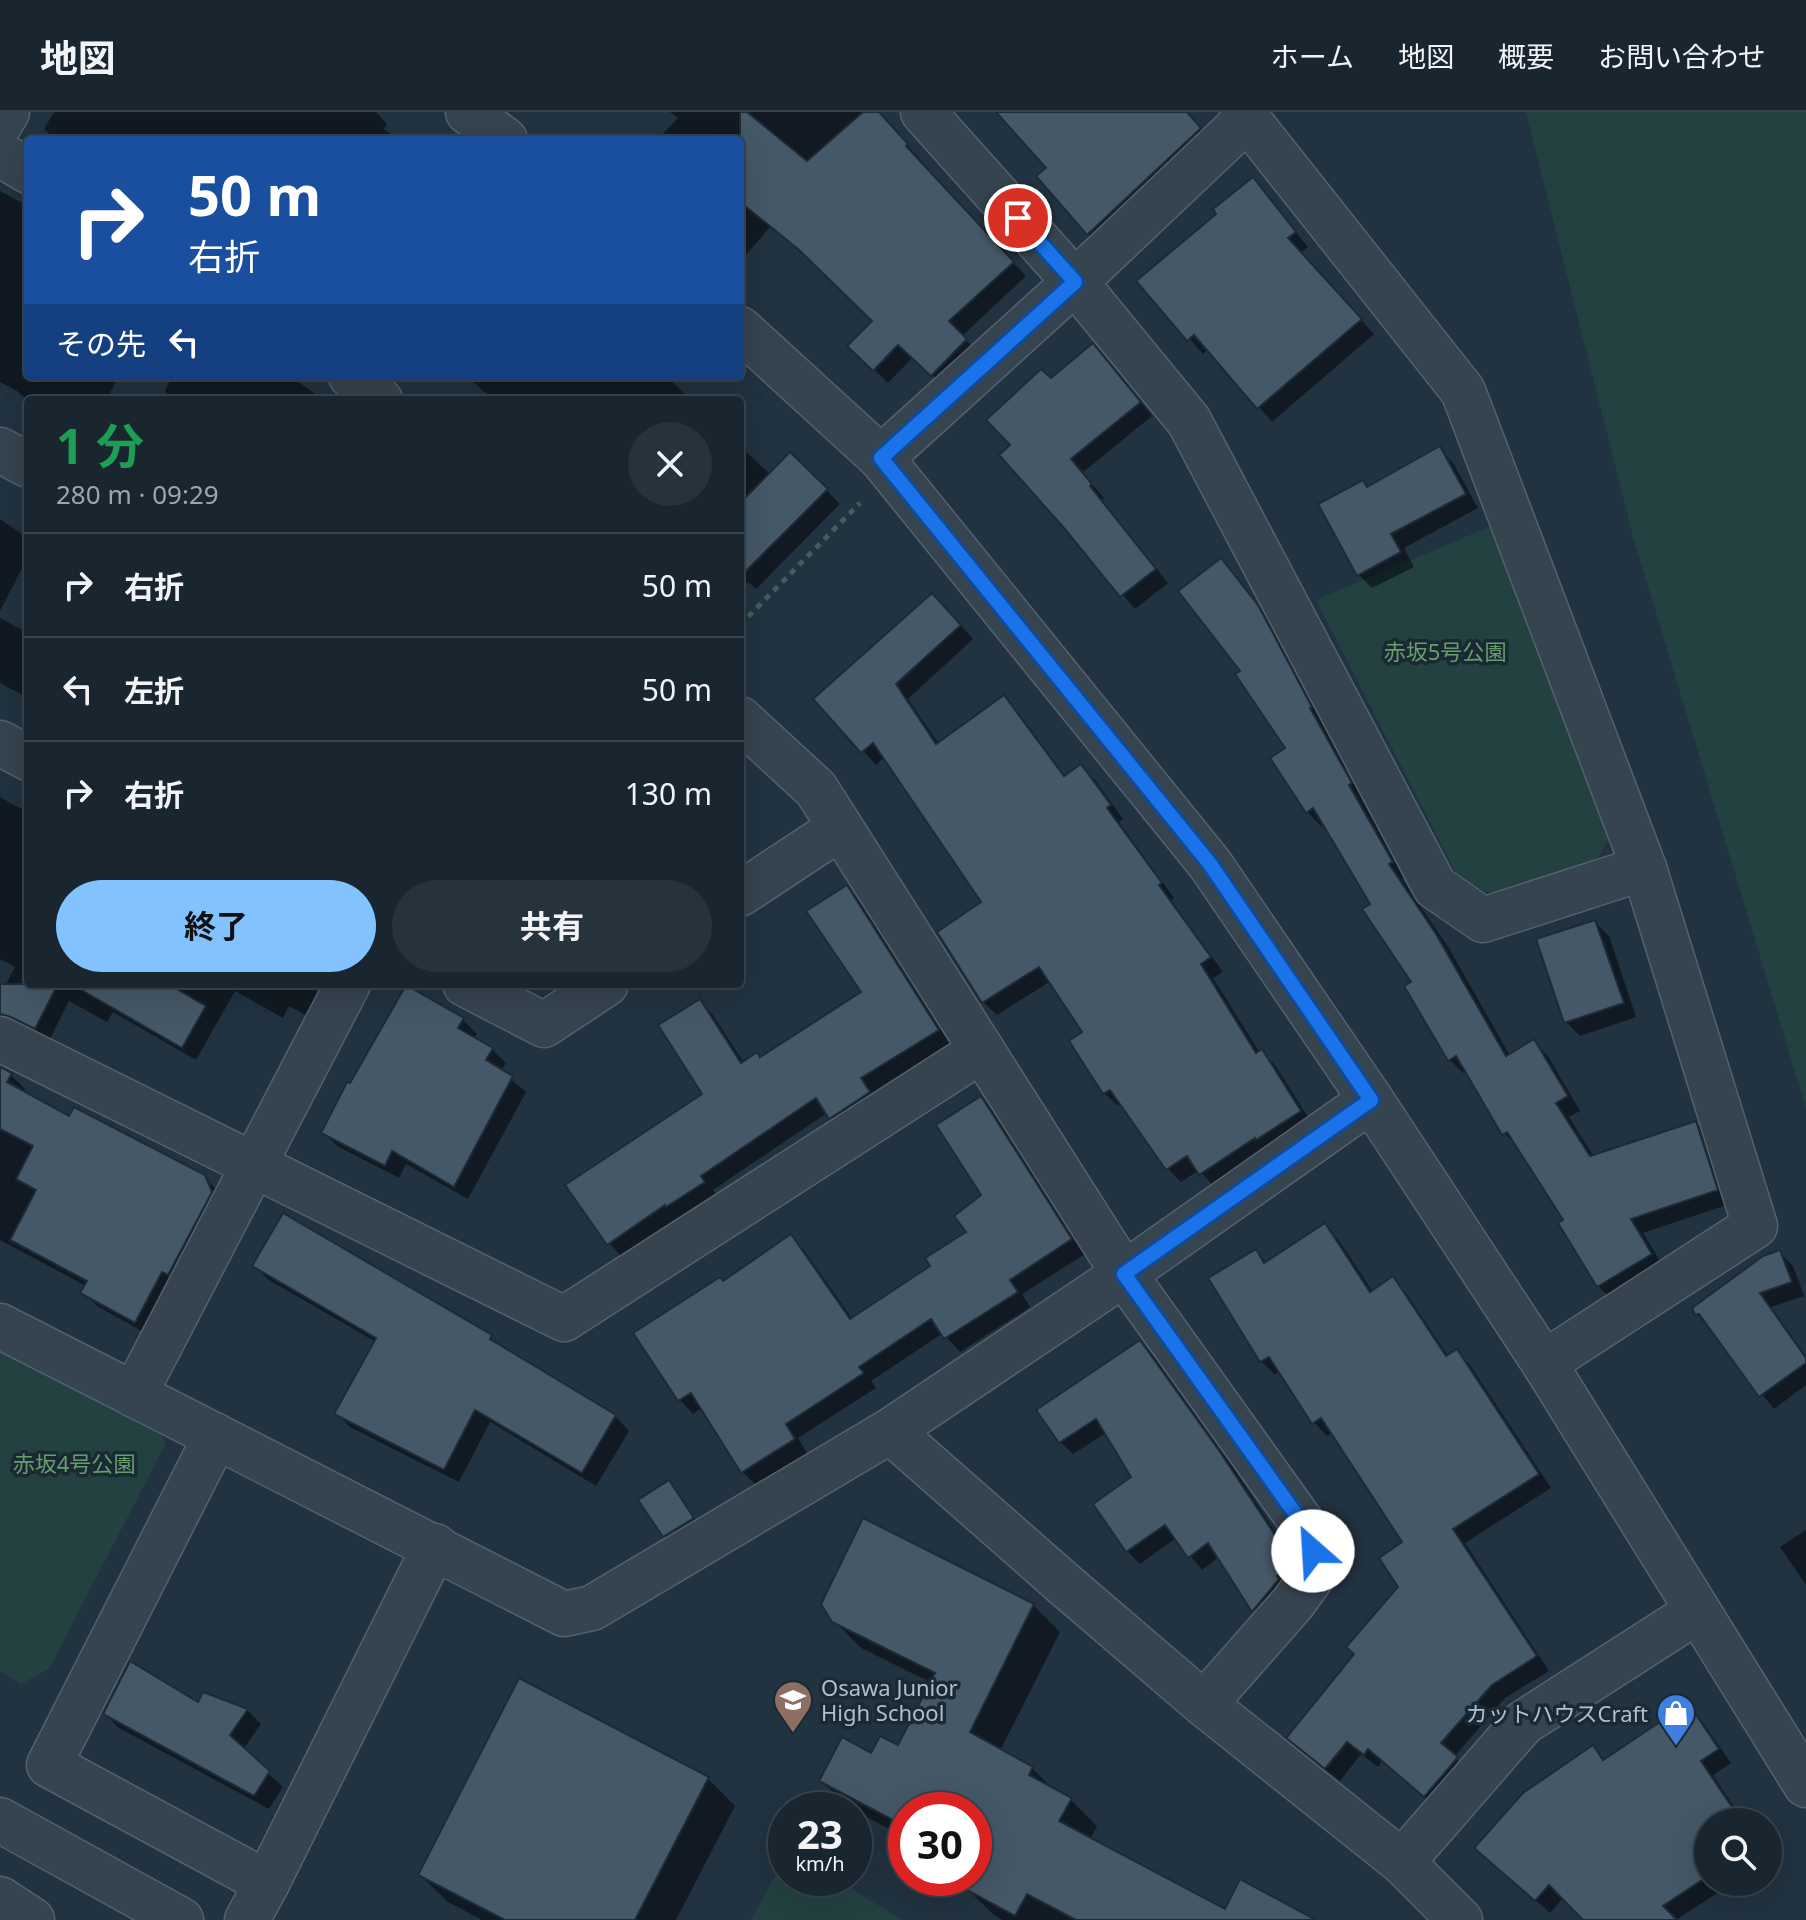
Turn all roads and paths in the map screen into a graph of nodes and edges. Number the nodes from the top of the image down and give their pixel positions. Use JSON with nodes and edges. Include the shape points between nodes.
{"nodes":[{"id":1,"x":7,"y":112,"type":"edge"},
{"id":2,"x":468,"y":112,"type":"edge"},
{"id":3,"x":923,"y":112,"type":"edge"},
{"id":4,"x":1245,"y":115,"type":"edge"},
{"id":5,"x":0,"y":124,"type":"edge"},
{"id":6,"x":500,"y":136,"type":"edge"},
{"id":7,"x":0,"y":154,"type":"edge"},
{"id":8,"x":24,"y":169,"type":"edge"},
{"id":9,"x":1075,"y":282,"type":"junction"},
{"id":10,"x":744,"y":333,"type":"edge"},
{"id":11,"x":356,"y":380,"type":"edge"},
{"id":12,"x":375,"y":396,"type":"edge"},
{"id":13,"x":0,"y":450,"type":"edge"},
{"id":14,"x":24,"y":463,"type":"edge"},
{"id":15,"x":886,"y":465,"type":"junction"},
{"id":16,"x":744,"y":621,"type":"edge"},
{"id":17,"x":744,"y":723,"type":"edge"},
{"id":18,"x":0,"y":743,"type":"edge"},
{"id":19,"x":24,"y":756,"type":"edge"},
{"id":20,"x":840,"y":828,"type":"junction"},
{"id":21,"x":1644,"y":868,"type":"junction"},
{"id":22,"x":744,"y":891,"type":"edge"},
{"id":23,"x":346,"y":988,"type":"edge"},
{"id":24,"x":473,"y":988,"type":"edge"},
{"id":25,"x":600,"y":988,"type":"edge"},
{"id":26,"x":0,"y":1039,"type":"edge"},
{"id":27,"x":982,"y":1050,"type":"junction"},
{"id":28,"x":1371,"y":1100,"type":"junction"},
{"id":29,"x":252,"y":1165,"type":"junction"},
{"id":30,"x":1124,"y":1274,"type":"junction"},
{"id":31,"x":0,"y":1326,"type":"edge"},
{"id":32,"x":1544,"y":1363,"type":"junction"},
{"id":33,"x":134,"y":1395,"type":"junction"},
{"id":34,"x":890,"y":1431,"type":"junction"},
{"id":35,"x":216,"y":1436,"type":"junction"},
{"id":36,"x":435,"y":1546,"type":"junction"},
{"id":37,"x":1696,"y":1612,"type":"junction"},
{"id":38,"x":1204,"y":1704,"type":"junction"},
{"id":39,"x":1806,"y":1785,"type":"edge"},
{"id":40,"x":0,"y":1820,"type":"edge"},
{"id":41,"x":1402,"y":1862,"type":"junction"},
{"id":42,"x":0,"y":1899,"type":"edge"},
{"id":43,"x":257,"y":1901,"type":"edge"},
{"id":44,"x":32,"y":1920,"type":"edge"},
{"id":45,"x":181,"y":1920,"type":"edge"},
{"id":46,"x":1460,"y":1920,"type":"edge"}],
"edges":[{"from":1,"to":5,"type":"street"},
{"from":2,"to":6,"type":"street"},
{"from":3,"to":9,"type":"street"},
{"from":4,"to":9,"type":"street"},
{"from":4,"to":21,"type":"street","via":[[1463,391]]},
{"from":7,"to":8,"type":"street"},
{"from":9,"to":15,"type":"street"},
{"from":9,"to":21,"type":"street","via":[[1189,421],[1435,887],[1483,920]]},
{"from":10,"to":15,"type":"street"},
{"from":11,"to":12,"type":"street"},
{"from":13,"to":14,"type":"street"},
{"from":15,"to":16,"type":"path"},
{"from":15,"to":28,"type":"street","via":[[1210,864]]},
{"from":17,"to":20,"type":"street","via":[[816,789]]},
{"from":18,"to":19,"type":"street"},
{"from":20,"to":22,"type":"street"},
{"from":20,"to":27,"type":"street"},
{"from":21,"to":32,"type":"street","via":[[1755,1226]]},
{"from":23,"to":29,"type":"street"},
{"from":24,"to":25,"type":"street","via":[[544,1025]]},
{"from":26,"to":29,"type":"street"},
{"from":27,"to":29,"type":"street","via":[[564,1319]]},
{"from":27,"to":30,"type":"street"},
{"from":28,"to":30,"type":"street"},
{"from":28,"to":32,"type":"street"},
{"from":29,"to":33,"type":"street"},
{"from":30,"to":34,"type":"street"},
{"from":30,"to":38,"type":"street","via":[[1302,1523],[1313,1551],[1311,1578]]},
{"from":31,"to":33,"type":"street"},
{"from":32,"to":37,"type":"street"},
{"from":33,"to":35,"type":"street"},
{"from":34,"to":36,"type":"street","via":[[592,1608],[564,1614]]},
{"from":34,"to":38,"type":"street"},
{"from":35,"to":36,"type":"street"},
{"from":35,"to":43,"type":"street","via":[[49,1765]]},
{"from":36,"to":43,"type":"street"},
{"from":37,"to":39,"type":"street"},
{"from":37,"to":41,"type":"street","via":[[1523,1723]]},
{"from":38,"to":41,"type":"street"},
{"from":40,"to":45,"type":"street"},
{"from":41,"to":46,"type":"street"},
{"from":42,"to":44,"type":"street"}]}
